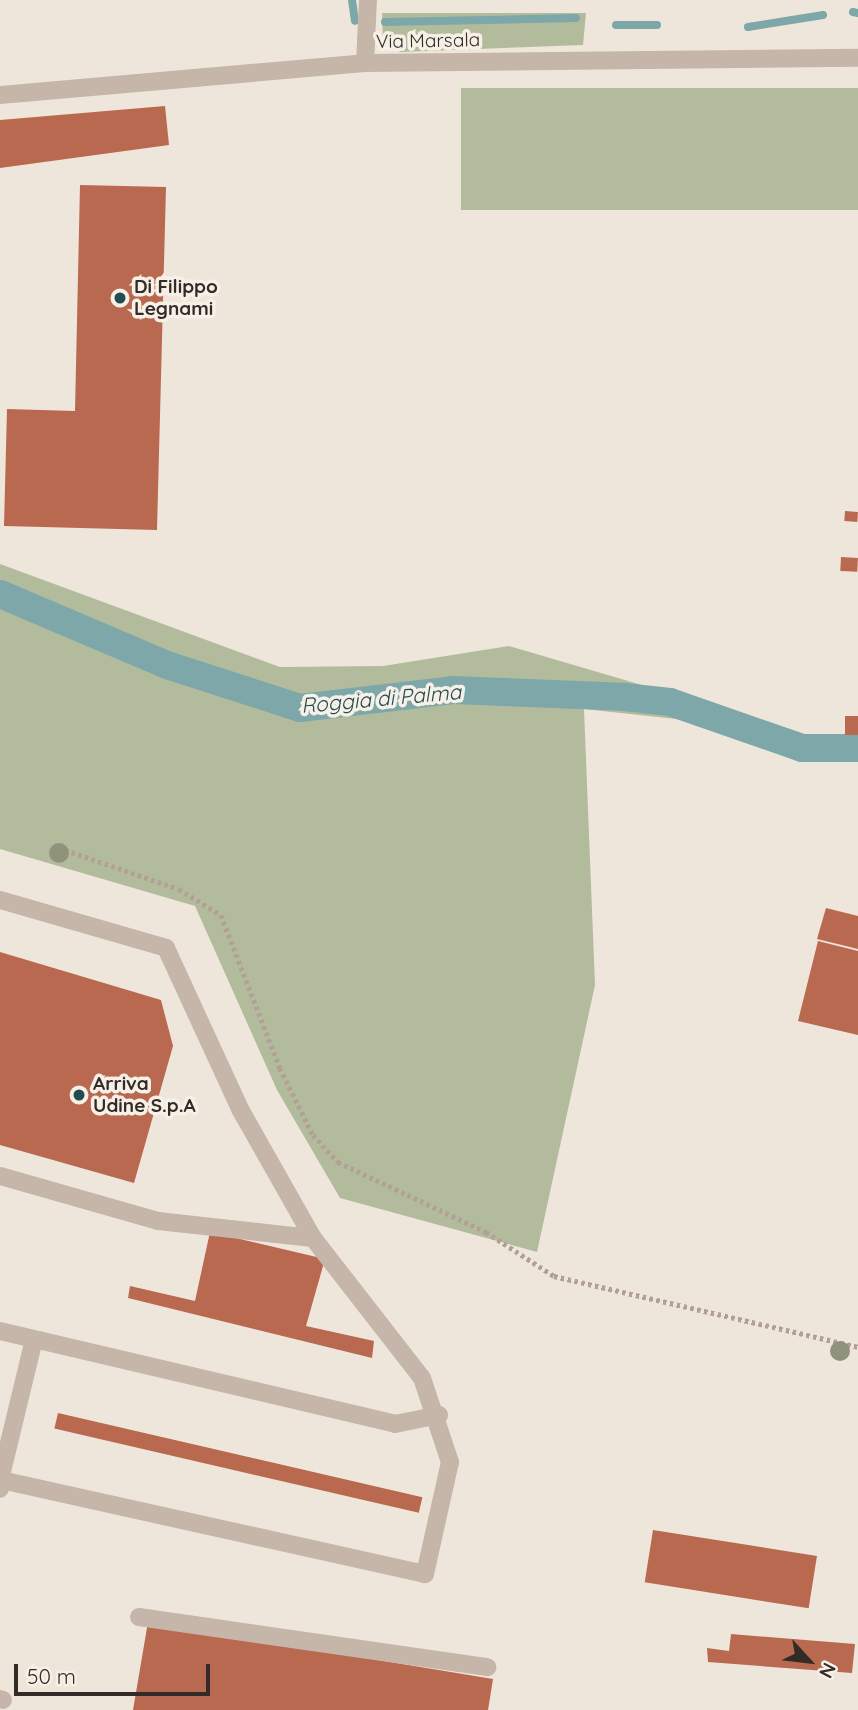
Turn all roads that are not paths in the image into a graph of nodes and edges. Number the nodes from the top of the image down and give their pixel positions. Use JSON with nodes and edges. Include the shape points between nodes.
{"nodes":[{"id":1,"x":368,"y":0,"type":"edge"},
{"id":2,"x":858,"y":58,"type":"edge"},
{"id":3,"x":365,"y":63,"type":"junction"},
{"id":4,"x":0,"y":95,"type":"edge"},
{"id":5,"x":0,"y":900,"type":"edge"},
{"id":6,"x":0,"y":1176,"type":"edge"},
{"id":7,"x":313,"y":1238,"type":"junction"},
{"id":8,"x":0,"y":1331,"type":"edge"},
{"id":9,"x":33,"y":1344,"type":"junction"},
{"id":10,"x":439,"y":1415,"type":"junction"},
{"id":11,"x":1,"y":1483,"type":"edge"},
{"id":12,"x":139,"y":1617,"type":"dead end"},
{"id":13,"x":487,"y":1667,"type":"dead end"}],
"edges":[{"from":1,"to":3,"type":"street"},
{"from":2,"to":3,"type":"street","name":"Via Marsala"},
{"from":3,"to":4,"type":"street","name":"Via Marsala"},
{"from":5,"to":7,"type":"street","via":[[166,948],[240,1109]]},
{"from":6,"to":7,"type":"street","via":[[158,1221]]},
{"from":7,"to":10,"type":"street","via":[[412,1363]]},
{"from":8,"to":9,"type":"street"},
{"from":9,"to":10,"type":"street","via":[[395,1424]]},
{"from":9,"to":11,"type":"street"},
{"from":10,"to":11,"type":"street","via":[[450,1486],[425,1574]]},
{"from":12,"to":13,"type":"street"}]}
